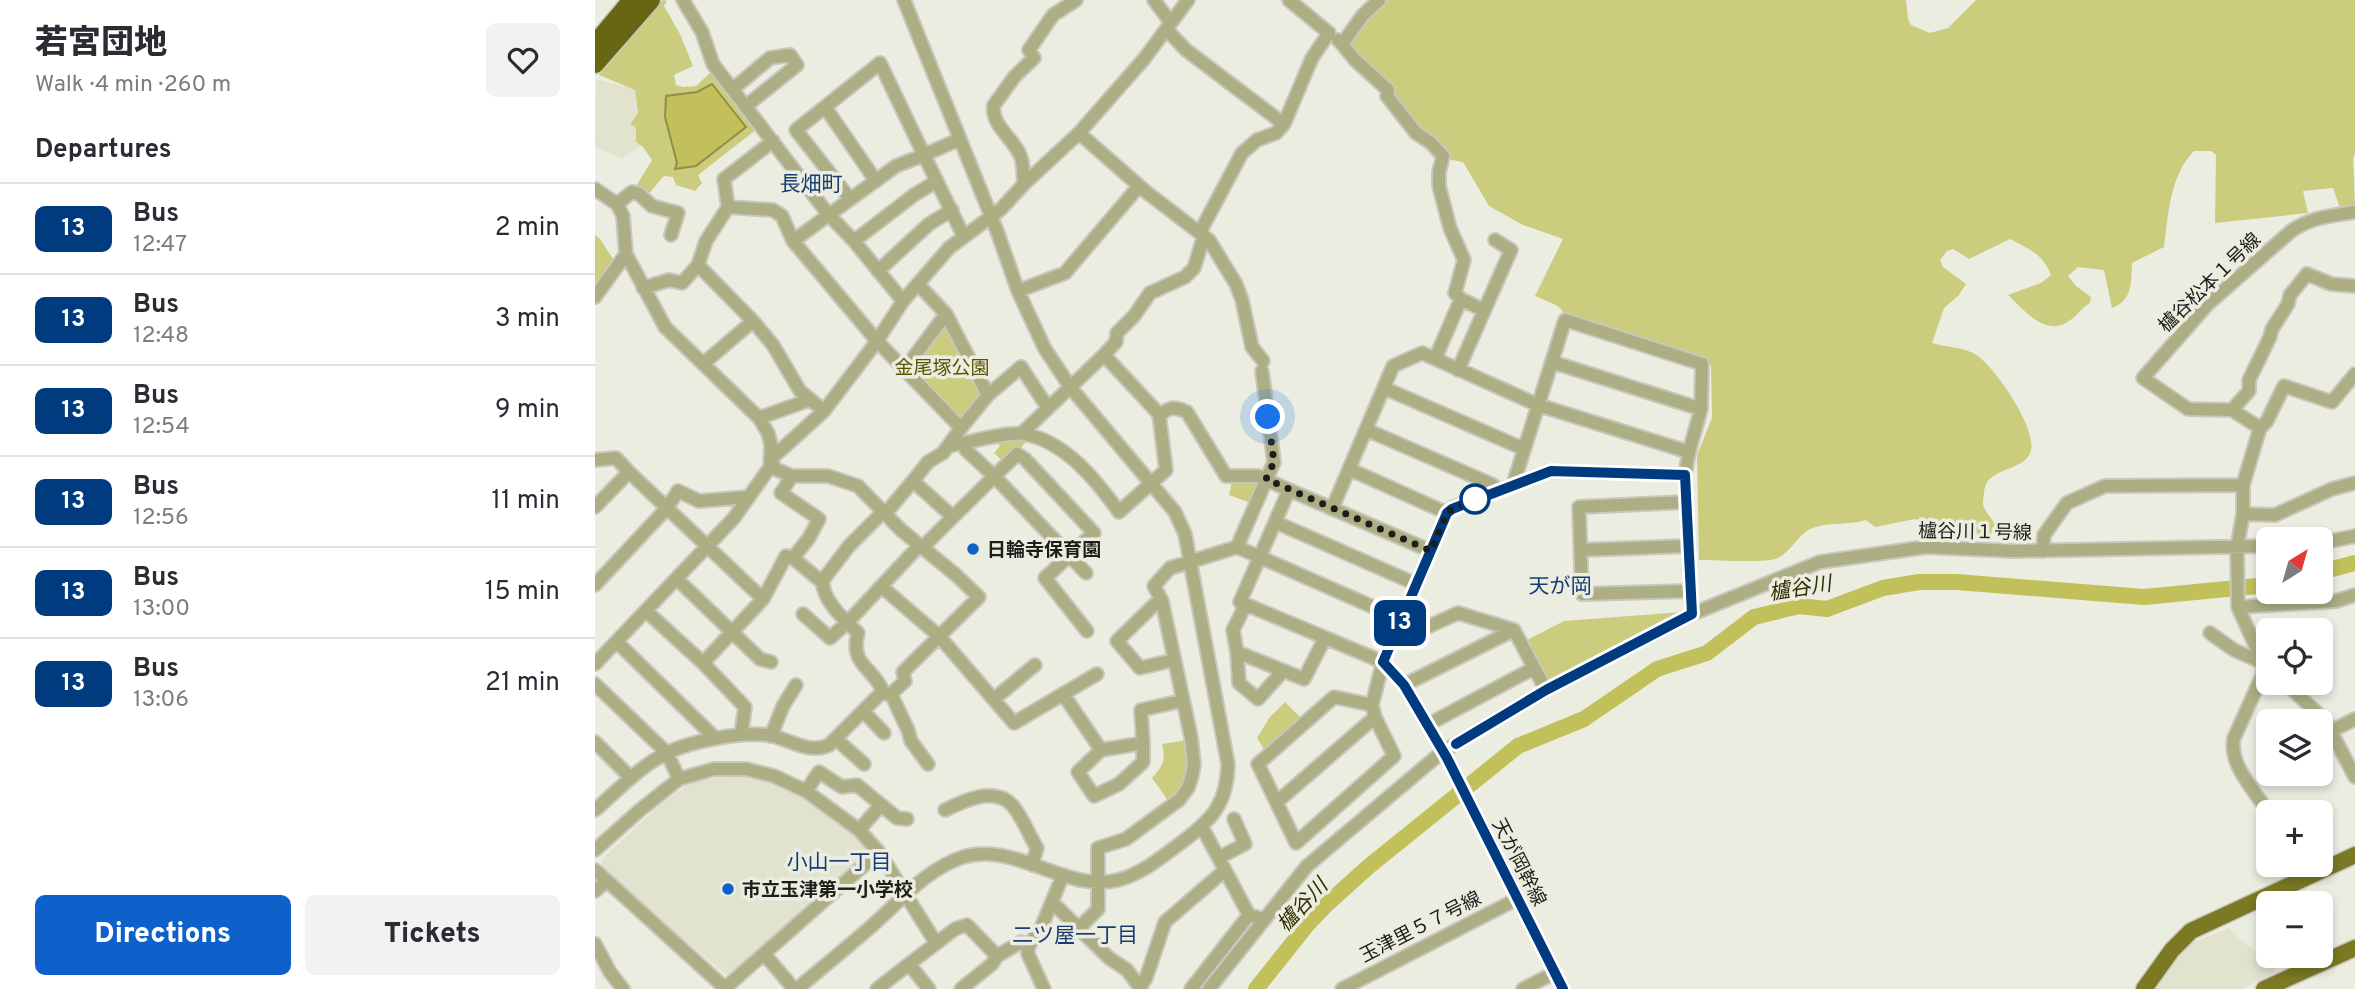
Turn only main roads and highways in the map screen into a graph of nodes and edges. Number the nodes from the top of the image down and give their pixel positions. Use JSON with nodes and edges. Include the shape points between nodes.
{"nodes":[{"id":1,"x":632,"y":0,"type":"edge"},
{"id":2,"x":650,"y":0,"type":"edge"},
{"id":3,"x":595,"y":44,"type":"edge"},
{"id":4,"x":595,"y":64,"type":"edge"},
{"id":5,"x":2355,"y":855,"type":"edge"},
{"id":6,"x":2333,"y":862,"type":"edge"},
{"id":7,"x":2292,"y":877,"type":"edge"},
{"id":8,"x":2355,"y":948,"type":"edge"},
{"id":9,"x":2144,"y":989,"type":"edge"},
{"id":10,"x":2264,"y":989,"type":"edge"}],
"edges":[{"from":1,"to":3,"type":"highway"},
{"from":2,"to":4,"type":"highway"},
{"from":5,"to":6,"type":"main road"},
{"from":7,"to":9,"type":"main road","via":[[2191,931]]},
{"from":8,"to":10,"type":"main road"}]}
